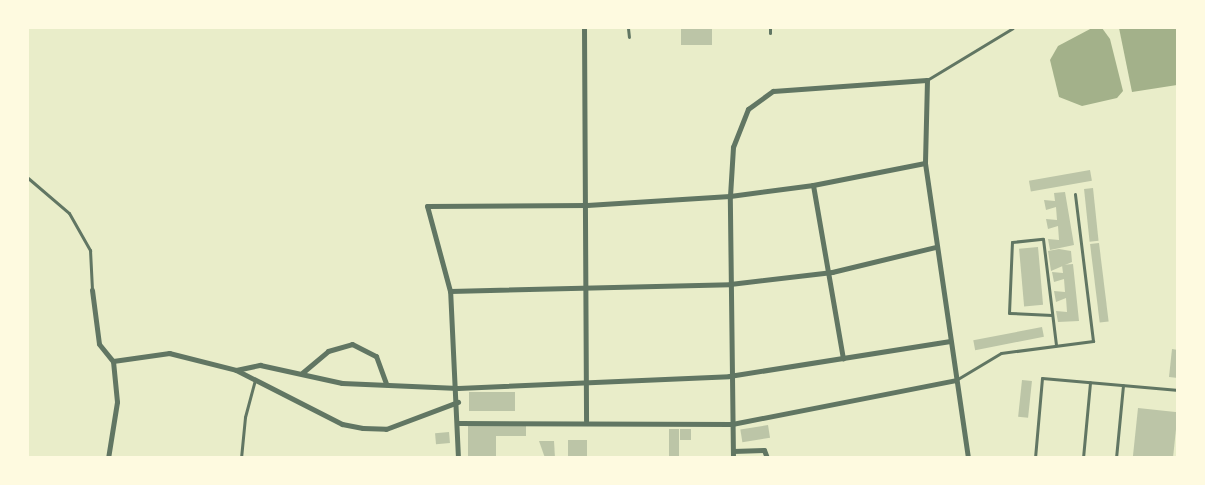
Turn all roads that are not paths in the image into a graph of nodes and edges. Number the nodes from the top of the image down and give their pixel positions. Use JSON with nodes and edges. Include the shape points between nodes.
{"nodes":[{"id":1,"x":584,"y":28,"type":"edge"},
{"id":2,"x":628,"y":28,"type":"edge"},
{"id":3,"x":770,"y":28,"type":"edge"},
{"id":4,"x":1013,"y":28,"type":"edge"},
{"id":5,"x":770,"y":33,"type":"dead end"},
{"id":6,"x":629,"y":37,"type":"dead end"},
{"id":7,"x":926,"y":80,"type":"junction"},
{"id":8,"x":925,"y":163,"type":"junction"},
{"id":9,"x":28,"y":178,"type":"edge"},
{"id":10,"x":813,"y":185,"type":"junction"},
{"id":11,"x":1075,"y":194,"type":"dead end"},
{"id":12,"x":730,"y":196,"type":"junction"},
{"id":13,"x":587,"y":205,"type":"junction"},
{"id":14,"x":935,"y":247,"type":"junction"},
{"id":15,"x":832,"y":272,"type":"junction"},
{"id":16,"x":730,"y":284,"type":"junction"},
{"id":17,"x":588,"y":289,"type":"junction"},
{"id":18,"x":92,"y":290,"type":"joint"},
{"id":19,"x":450,"y":291,"type":"junction"},
{"id":20,"x":1052,"y":315,"type":"junction"},
{"id":21,"x":950,"y":342,"type":"junction"},
{"id":22,"x":1056,"y":346,"type":"junction"},
{"id":23,"x":843,"y":358,"type":"junction"},
{"id":24,"x":113,"y":361,"type":"junction"},
{"id":25,"x":236,"y":370,"type":"junction"},
{"id":26,"x":302,"y":373,"type":"junction"},
{"id":27,"x":729,"y":376,"type":"junction"},
{"id":28,"x":256,"y":380,"type":"junction"},
{"id":29,"x":956,"y":380,"type":"junction"},
{"id":30,"x":588,"y":382,"type":"junction"},
{"id":31,"x":1090,"y":382,"type":"junction"},
{"id":32,"x":386,"y":384,"type":"junction"},
{"id":33,"x":1123,"y":385,"type":"junction"},
{"id":34,"x":458,"y":388,"type":"junction"},
{"id":35,"x":1178,"y":390,"type":"edge"},
{"id":36,"x":458,"y":402,"type":"junction"},
{"id":37,"x":586,"y":421,"type":"junction"},
{"id":38,"x":459,"y":423,"type":"junction"},
{"id":39,"x":732,"y":424,"type":"junction"},
{"id":40,"x":733,"y":454,"type":"edge"},
{"id":41,"x":457,"y":457,"type":"edge"},
{"id":42,"x":108,"y":458,"type":"edge"},
{"id":43,"x":241,"y":458,"type":"edge"},
{"id":44,"x":767,"y":458,"type":"edge"},
{"id":45,"x":968,"y":458,"type":"edge"},
{"id":46,"x":1034,"y":458,"type":"edge"},
{"id":47,"x":1082,"y":458,"type":"edge"},
{"id":48,"x":1116,"y":458,"type":"edge"}],
"edges":[{"from":1,"to":13,"type":"street"},
{"from":2,"to":6,"type":"lane"},
{"from":3,"to":5,"type":"lane"},
{"from":4,"to":7,"type":"lane"},
{"from":7,"to":8,"type":"street"},
{"from":7,"to":12,"type":"street","via":[[774,91],[748,109],[733,148]]},
{"from":8,"to":10,"type":"street"},
{"from":8,"to":14,"type":"street"},
{"from":9,"to":18,"type":"lane","via":[[69,213],[90,250]]},
{"from":10,"to":12,"type":"street"},
{"from":10,"to":15,"type":"street"},
{"from":11,"to":22,"type":"lane","via":[[1094,340]]},
{"from":12,"to":13,"type":"street"},
{"from":12,"to":16,"type":"street"},
{"from":13,"to":17,"type":"street"},
{"from":13,"to":19,"type":"street","via":[[427,206]]},
{"from":14,"to":15,"type":"street"},
{"from":14,"to":21,"type":"street"},
{"from":15,"to":16,"type":"street"},
{"from":15,"to":23,"type":"street"},
{"from":16,"to":17,"type":"street"},
{"from":16,"to":27,"type":"street"},
{"from":17,"to":19,"type":"street"},
{"from":17,"to":30,"type":"street"},
{"from":18,"to":24,"type":"street","via":[[99,344]]},
{"from":19,"to":34,"type":"street"},
{"from":20,"to":20,"type":"lane","via":[[1043,239],[1012,242],[1009,313]]},
{"from":20,"to":22,"type":"lane"},
{"from":21,"to":23,"type":"street"},
{"from":21,"to":29,"type":"street"},
{"from":22,"to":29,"type":"lane","via":[[1001,352]]},
{"from":23,"to":27,"type":"street"},
{"from":24,"to":25,"type":"street","via":[[169,353]]},
{"from":24,"to":42,"type":"street","via":[[117,402]]},
{"from":25,"to":26,"type":"street","via":[[260,364]]},
{"from":25,"to":28,"type":"street"},
{"from":26,"to":32,"type":"street","via":[[342,383]]},
{"from":26,"to":32,"type":"street","via":[[328,351],[352,344],[376,356]]},
{"from":27,"to":30,"type":"street"},
{"from":27,"to":39,"type":"street"},
{"from":28,"to":36,"type":"street","via":[[342,424],[363,428],[386,429]]},
{"from":28,"to":43,"type":"lane","via":[[245,417]]},
{"from":29,"to":39,"type":"street"},
{"from":29,"to":45,"type":"street"},
{"from":30,"to":34,"type":"street"},
{"from":30,"to":37,"type":"street"},
{"from":31,"to":33,"type":"lane"},
{"from":31,"to":46,"type":"lane","via":[[1042,378]]},
{"from":31,"to":47,"type":"lane"},
{"from":32,"to":34,"type":"street"},
{"from":33,"to":35,"type":"lane"},
{"from":33,"to":48,"type":"lane"},
{"from":34,"to":36,"type":"street"},
{"from":36,"to":38,"type":"street"},
{"from":37,"to":38,"type":"street"},
{"from":37,"to":39,"type":"street"},
{"from":38,"to":41,"type":"street"},
{"from":39,"to":40,"type":"street"},
{"from":40,"to":44,"type":"street","via":[[764,450]]}]}
